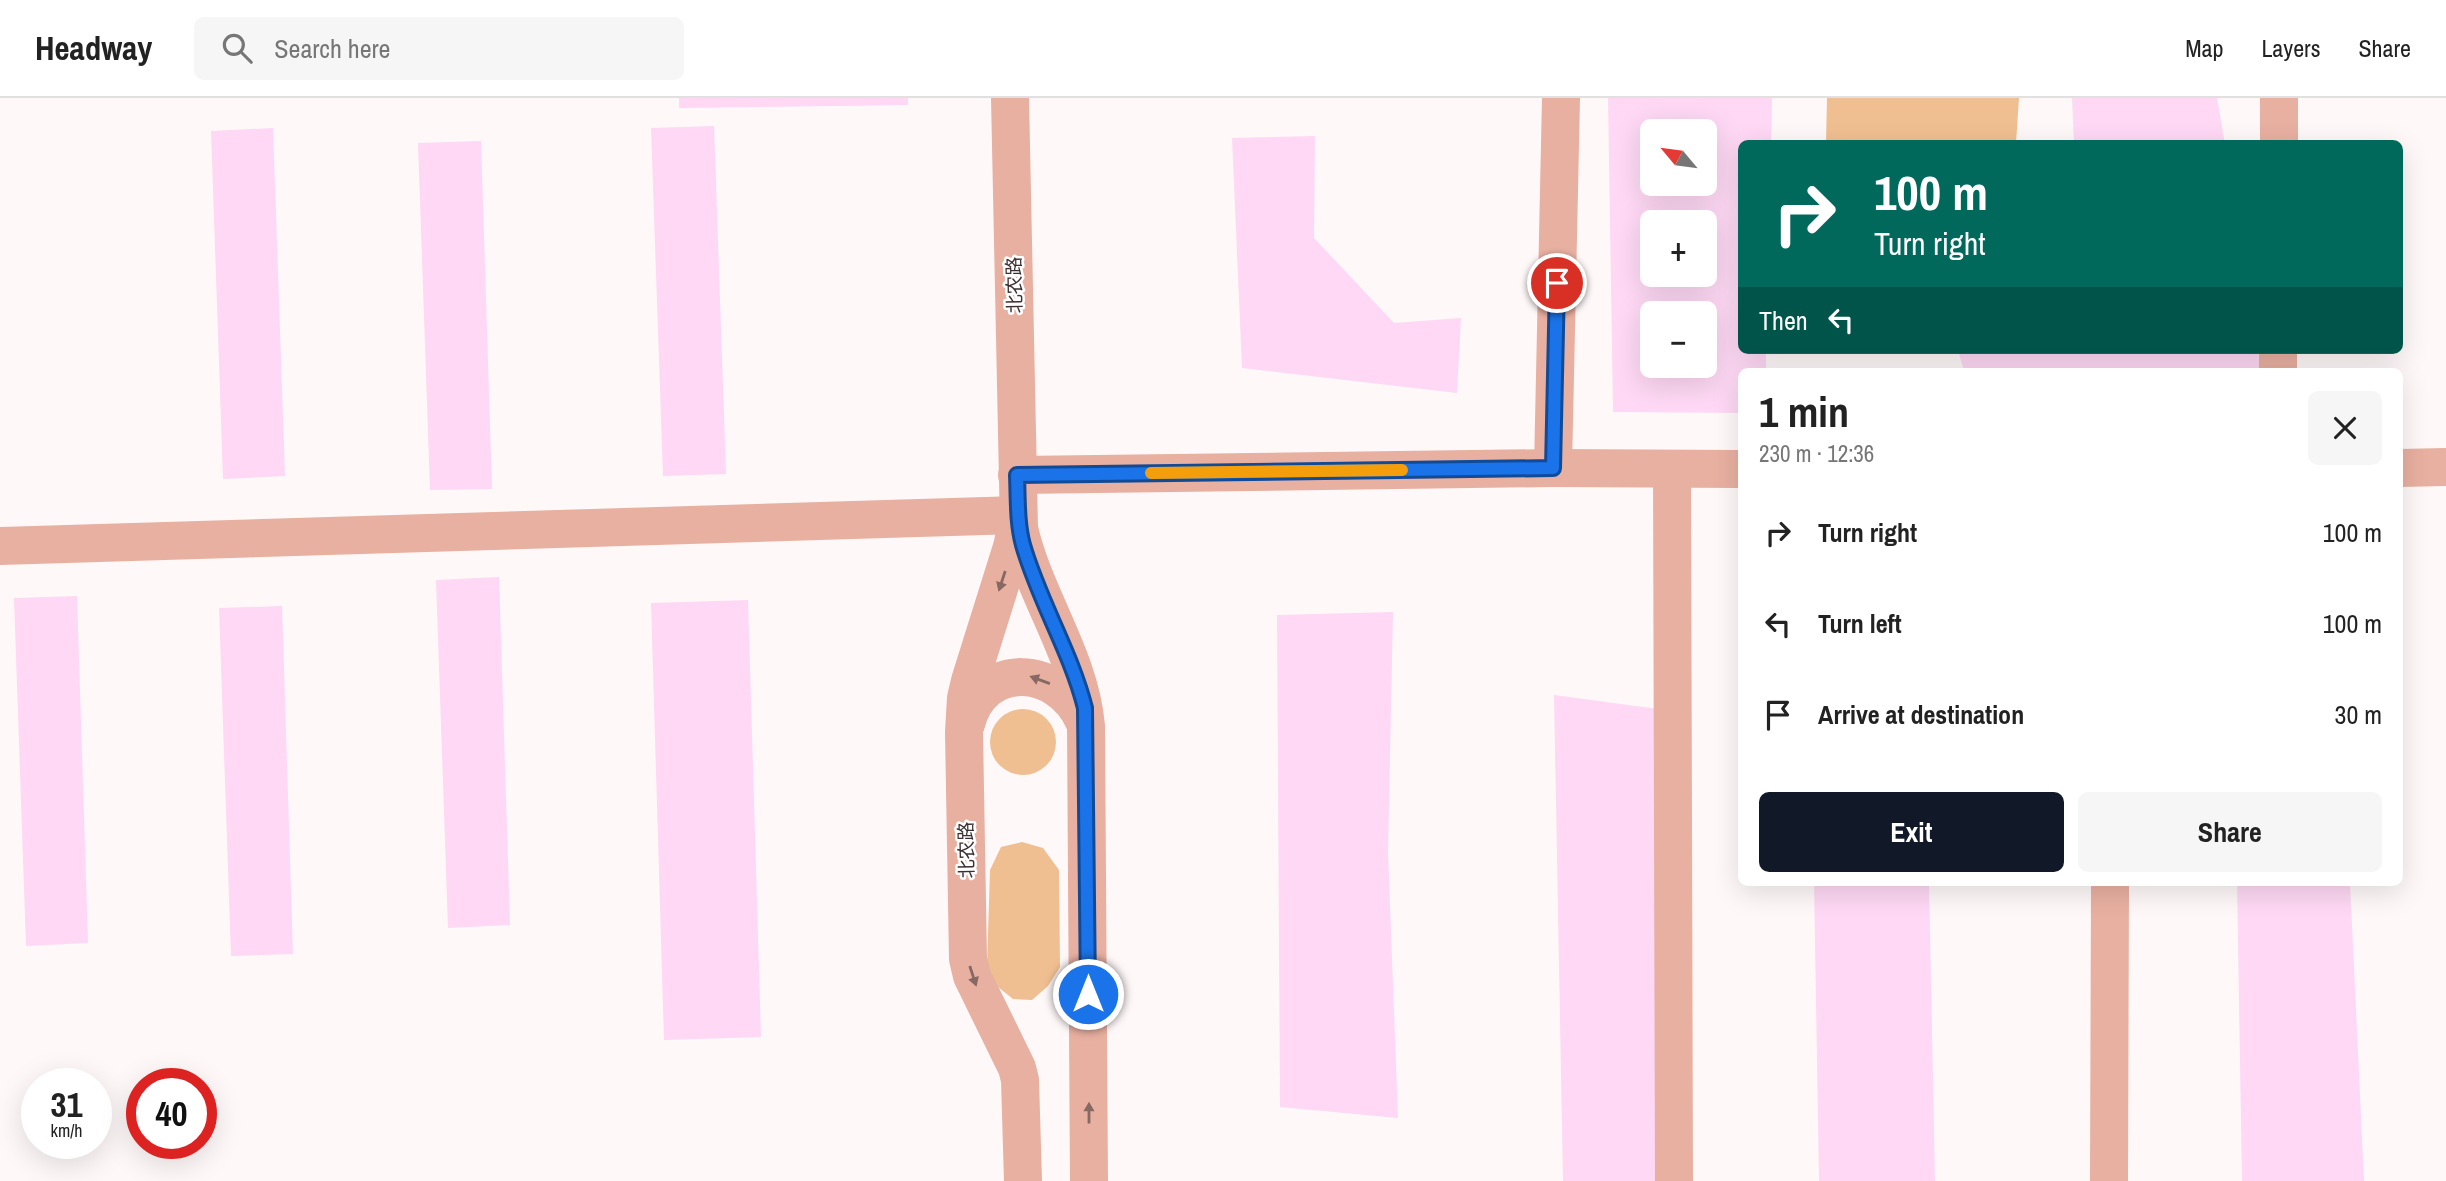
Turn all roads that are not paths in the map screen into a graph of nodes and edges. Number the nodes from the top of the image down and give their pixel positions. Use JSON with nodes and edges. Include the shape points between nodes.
{"nodes":[{"id":1,"x":1010,"y":98,"type":"edge"},
{"id":2,"x":1561,"y":98,"type":"edge"},
{"id":3,"x":2280,"y":98,"type":"edge"},
{"id":4,"x":2279,"y":140,"type":"edge"},
{"id":5,"x":2446,"y":467,"type":"edge"},
{"id":6,"x":1553,"y":468,"type":"junction"},
{"id":7,"x":2403,"y":468,"type":"edge"},
{"id":8,"x":1672,"y":469,"type":"junction"},
{"id":9,"x":1738,"y":469,"type":"edge"},
{"id":10,"x":1017,"y":475,"type":"junction"},
{"id":11,"x":1018,"y":515,"type":"junction"},
{"id":12,"x":0,"y":546,"type":"edge"},
{"id":13,"x":1086,"y":726,"type":"junction"},
{"id":14,"x":964,"y":732,"type":"junction"},
{"id":15,"x":2110,"y":886,"type":"edge"},
{"id":16,"x":1023,"y":1181,"type":"edge"},
{"id":17,"x":1089,"y":1181,"type":"edge"},
{"id":18,"x":1674,"y":1181,"type":"edge"},
{"id":19,"x":2109,"y":1181,"type":"edge"}],
"edges":[{"from":1,"to":10,"type":"street","name":"北农路"},
{"from":2,"to":6,"type":"street"},
{"from":3,"to":4,"type":"street"},
{"from":5,"to":7,"type":"street"},
{"from":6,"to":8,"type":"street"},
{"from":6,"to":10,"type":"street"},
{"from":8,"to":9,"type":"street"},
{"from":8,"to":18,"type":"street"},
{"from":10,"to":11,"type":"street","name":"北农路"},
{"from":11,"to":12,"type":"street"},
{"from":11,"to":13,"type":"street","name":"北农路","via":[[1028,561],[1076,677]]},
{"from":11,"to":14,"type":"street","name":"北农路","one_way":true,"via":[[968,690]]},
{"from":13,"to":14,"type":"street","one_way":true,"via":[[1068,695],[1027,676],[1006,680],[987,691],[972,708]]},
{"from":17,"to":13,"type":"street","name":"北农路","one_way":true},
{"from":14,"to":16,"type":"street","name":"北农路","one_way":true,"via":[[968,959],[1020,1080]]},
{"from":15,"to":19,"type":"street"}]}
